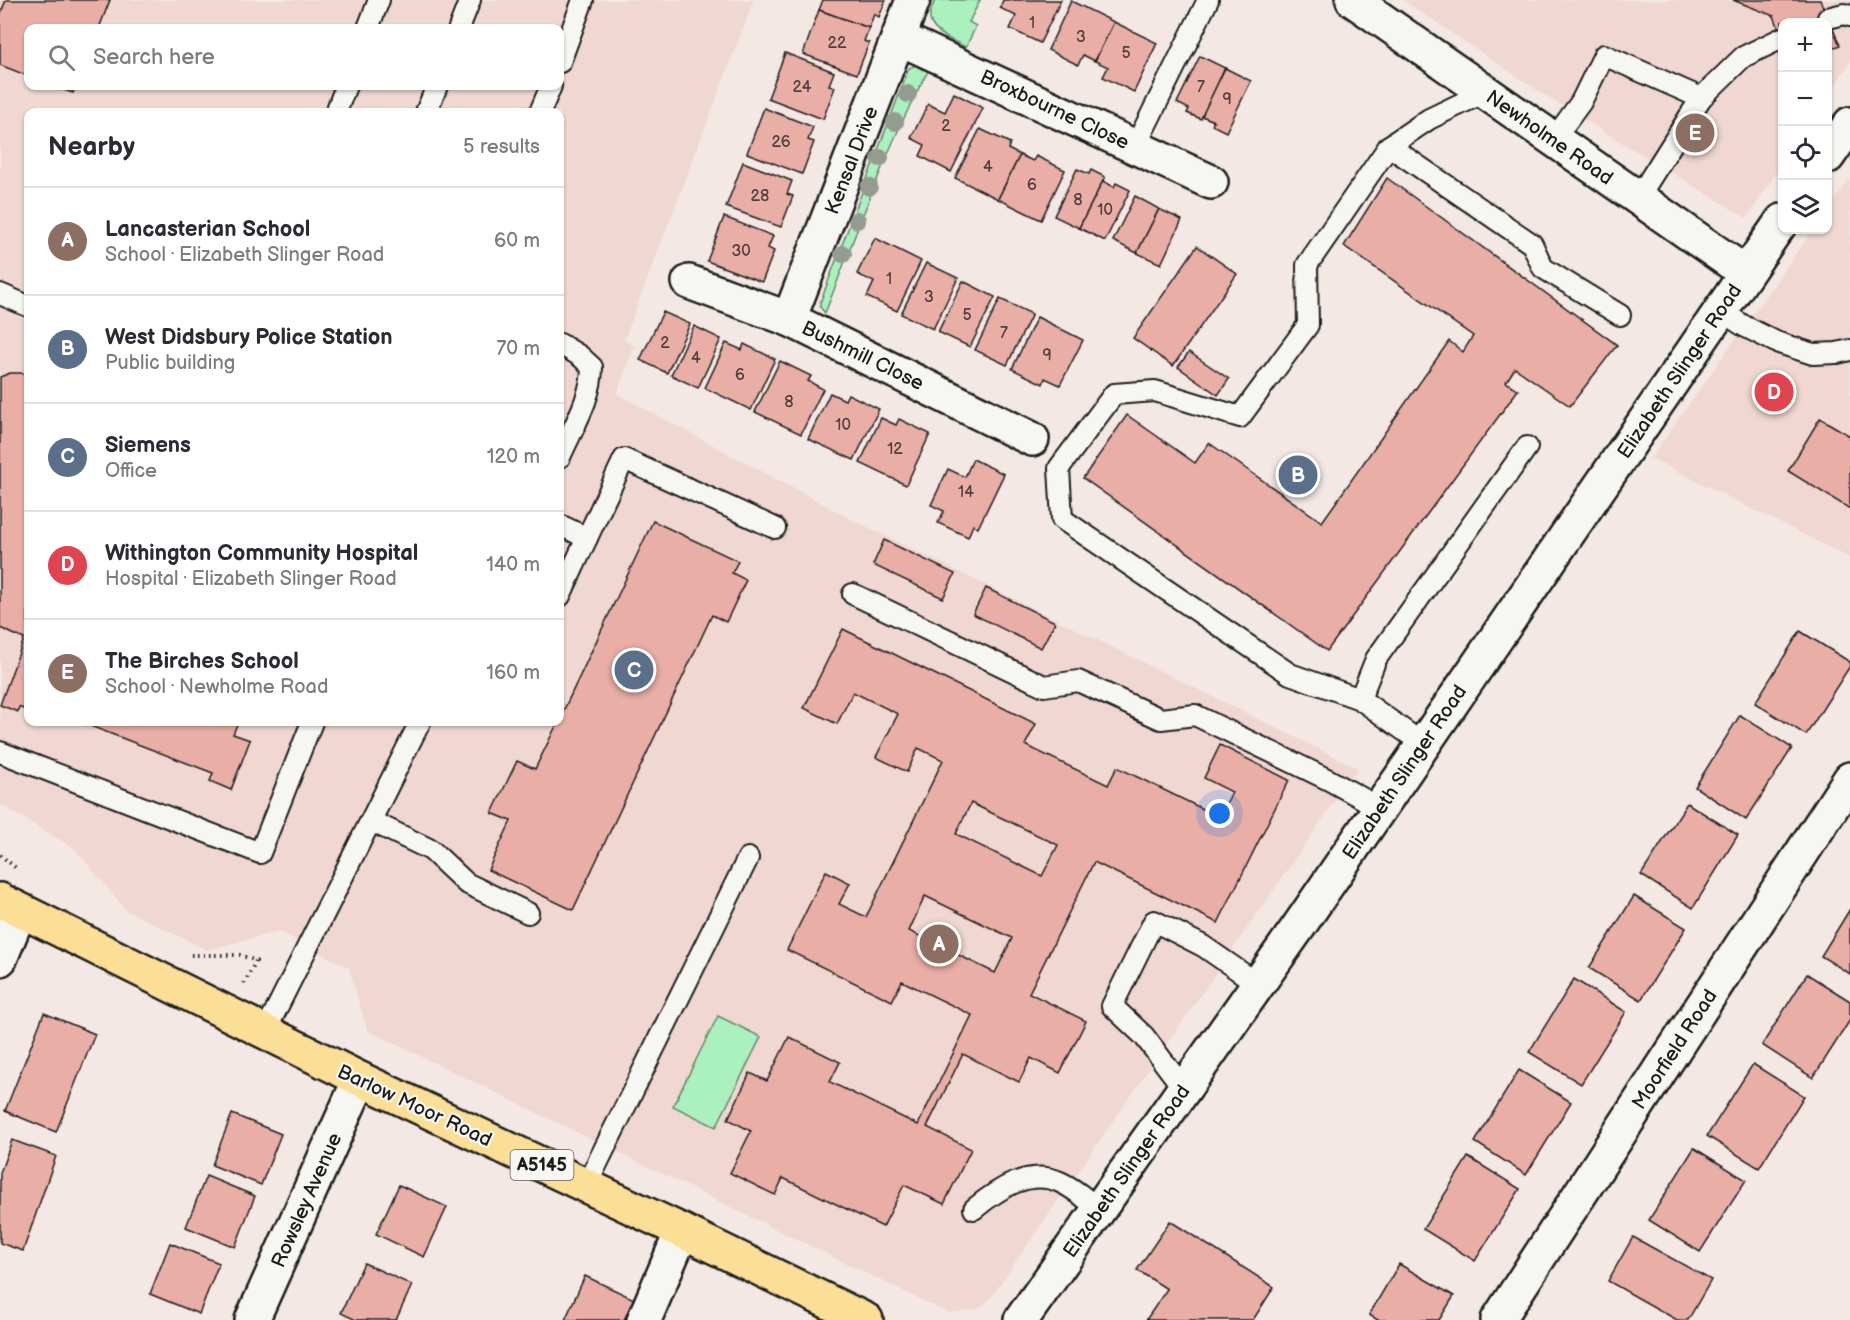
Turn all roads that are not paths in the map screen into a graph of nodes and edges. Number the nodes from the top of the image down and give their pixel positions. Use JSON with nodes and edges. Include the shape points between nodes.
{"nodes":[{"id":1,"x":379,"y":0,"type":"edge"},
{"id":2,"x":470,"y":0,"type":"edge"},
{"id":3,"x":583,"y":0,"type":"edge"},
{"id":4,"x":913,"y":0,"type":"edge"},
{"id":5,"x":1208,"y":0,"type":"edge"},
{"id":6,"x":1353,"y":0,"type":"edge"},
{"id":7,"x":1850,"y":16,"type":"edge"},
{"id":8,"x":1828,"y":18,"type":"dead end"},
{"id":9,"x":370,"y":24,"type":"edge"},
{"id":10,"x":461,"y":24,"type":"edge"},
{"id":11,"x":899,"y":38,"type":"junction"},
{"id":12,"x":1778,"y":40,"type":"edge"},
{"id":13,"x":564,"y":52,"type":"edge"},
{"id":14,"x":344,"y":90,"type":"edge"},
{"id":15,"x":435,"y":90,"type":"edge"},
{"id":16,"x":549,"y":90,"type":"edge"},
{"id":17,"x":1485,"y":92,"type":"junction"},
{"id":18,"x":1701,"y":98,"type":"junction"},
{"id":19,"x":338,"y":108,"type":"edge"},
{"id":20,"x":428,"y":108,"type":"edge"},
{"id":21,"x":542,"y":108,"type":"edge"},
{"id":22,"x":1850,"y":124,"type":"edge"},
{"id":23,"x":1554,"y":139,"type":"junction"},
{"id":24,"x":1389,"y":146,"type":"junction"},
{"id":25,"x":1135,"y":147,"type":"junction"},
{"id":26,"x":1832,"y":149,"type":"edge"},
{"id":27,"x":1211,"y":182,"type":"dead end"},
{"id":28,"x":1638,"y":198,"type":"junction"},
{"id":29,"x":1778,"y":227,"type":"edge"},
{"id":30,"x":1746,"y":273,"type":"junction"},
{"id":31,"x":689,"y":282,"type":"dead end"},
{"id":32,"x":0,"y":294,"type":"edge"},
{"id":33,"x":24,"y":304,"type":"edge"},
{"id":34,"x":1721,"y":311,"type":"junction"},
{"id":35,"x":1620,"y":315,"type":"dead end"},
{"id":36,"x":789,"y":319,"type":"junction"},
{"id":37,"x":564,"y":346,"type":"edge"},
{"id":38,"x":1850,"y":350,"type":"edge"},
{"id":39,"x":1032,"y":439,"type":"dead end"},
{"id":40,"x":1527,"y":447,"type":"dead end"},
{"id":41,"x":564,"y":448,"type":"edge"},
{"id":42,"x":564,"y":527,"type":"edge"},
{"id":43,"x":775,"y":528,"type":"dead end"},
{"id":44,"x":587,"y":538,"type":"junction"},
{"id":45,"x":564,"y":587,"type":"edge"},
{"id":46,"x":853,"y":594,"type":"dead end"},
{"id":47,"x":1360,"y":699,"type":"junction"},
{"id":48,"x":310,"y":726,"type":"edge"},
{"id":49,"x":418,"y":726,"type":"edge"},
{"id":50,"x":1424,"y":744,"type":"junction"},
{"id":51,"x":0,"y":752,"type":"edge"},
{"id":52,"x":1850,"y":779,"type":"edge"},
{"id":53,"x":1380,"y":808,"type":"junction"},
{"id":54,"x":371,"y":821,"type":"junction"},
{"id":55,"x":748,"y":858,"type":"dead end"},
{"id":56,"x":10,"y":905,"type":"edge"},
{"id":57,"x":528,"y":913,"type":"dead end"},
{"id":58,"x":0,"y":959,"type":"edge"},
{"id":59,"x":1258,"y":984,"type":"junction"},
{"id":60,"x":265,"y":1032,"type":"junction"},
{"id":61,"x":360,"y":1079,"type":"junction"},
{"id":62,"x":1184,"y":1089,"type":"junction"},
{"id":63,"x":586,"y":1186,"type":"junction"},
{"id":64,"x":974,"y":1209,"type":"dead end"},
{"id":65,"x":1099,"y":1209,"type":"junction"},
{"id":66,"x":682,"y":1231,"type":"junction"},
{"id":67,"x":252,"y":1320,"type":"edge"},
{"id":68,"x":644,"y":1320,"type":"edge"},
{"id":69,"x":866,"y":1320,"type":"edge"},
{"id":70,"x":1021,"y":1320,"type":"edge"},
{"id":71,"x":1498,"y":1320,"type":"edge"}],
"edges":[{"from":1,"to":9,"type":"lane"},
{"from":2,"to":10,"type":"lane"},
{"from":3,"to":13,"type":"lane"},
{"from":4,"to":11,"type":"street","name":"Kensal Drive"},
{"from":5,"to":25,"type":"lane"},
{"from":6,"to":17,"type":"street","name":"Newholme Road"},
{"from":7,"to":8,"type":"lane"},
{"from":11,"to":25,"type":"street","name":"Broxbourne Close"},
{"from":11,"to":36,"type":"street","name":"Kensal Drive"},
{"from":12,"to":18,"type":"lane","via":[[1743,57]]},
{"from":14,"to":19,"type":"lane"},
{"from":15,"to":20,"type":"lane"},
{"from":16,"to":21,"type":"lane"},
{"from":17,"to":23,"type":"street","name":"Newholme Road"},
{"from":17,"to":24,"type":"lane","via":[[1429,118]]},
{"from":18,"to":23,"type":"lane","via":[[1604,55],[1581,102]]},
{"from":18,"to":28,"type":"lane"},
{"from":22,"to":26,"type":"street"},
{"from":23,"to":28,"type":"street","name":"Newholme Road"},
{"from":24,"to":35,"type":"lane","via":[[1532,244],[1543,268]]},
{"from":24,"to":47,"type":"lane","via":[[1307,265],[1308,325],[1240,417],[1155,391],[1114,394],[1059,468],[1062,519],[1290,674]]},
{"from":25,"to":27,"type":"street","name":"Broxbourne Close"},
{"from":28,"to":30,"type":"street","name":"Newholme Road"},
{"from":29,"to":30,"type":"street","name":"Elizabeth Slinger Road"},
{"from":30,"to":34,"type":"street","name":"Elizabeth Slinger Road"},
{"from":31,"to":36,"type":"street","name":"Bushmill Close"},
{"from":32,"to":33,"type":"lane"},
{"from":34,"to":38,"type":"lane","via":[[1776,342],[1813,354]]},
{"from":34,"to":50,"type":"street","name":"Elizabeth Slinger Road"},
{"from":36,"to":39,"type":"street","name":"Bushmill Close"},
{"from":37,"to":41,"type":"lane","via":[[592,367],[588,395]]},
{"from":40,"to":47,"type":"lane","via":[[1376,659]]},
{"from":42,"to":44,"type":"lane"},
{"from":43,"to":44,"type":"lane","via":[[624,459]]},
{"from":44,"to":45,"type":"lane"},
{"from":46,"to":53,"type":"lane","via":[[1044,686],[1078,681],[1161,719],[1195,715]]},
{"from":47,"to":50,"type":"lane"},
{"from":48,"to":51,"type":"lane","via":[[260,853]]},
{"from":49,"to":54,"type":"lane"},
{"from":50,"to":53,"type":"street","name":"Elizabeth Slinger Road"},
{"from":52,"to":71,"type":"street","name":"Moorfield Road"},
{"from":53,"to":59,"type":"street","name":"Elizabeth Slinger Road"},
{"from":54,"to":57,"type":"lane","via":[[431,850],[466,883]]},
{"from":54,"to":60,"type":"lane"},
{"from":55,"to":63,"type":"lane"},
{"from":56,"to":58,"type":"street"},
{"from":56,"to":60,"type":"main road","name":"Barlow Moor Road","number":"A5145"},
{"from":59,"to":62,"type":"street","name":"Elizabeth Slinger Road"},
{"from":59,"to":62,"type":"lane","via":[[1203,946],[1154,921],[1112,1006],[1144,1036]]},
{"from":60,"to":61,"type":"main road","name":"Barlow Moor Road","number":"A5145"},
{"from":61,"to":63,"type":"main road","name":"Barlow Moor Road","number":"A5145"},
{"from":61,"to":67,"type":"street","name":"Rowsley Avenue"},
{"from":62,"to":65,"type":"street","name":"Elizabeth Slinger Road"},
{"from":63,"to":66,"type":"main road","name":"Barlow Moor Road","number":"A5145"},
{"from":64,"to":65,"type":"lane","via":[[1019,1180],[1048,1177]]},
{"from":65,"to":70,"type":"street","name":"Elizabeth Slinger Road"},
{"from":66,"to":68,"type":"street"},
{"from":66,"to":69,"type":"main road","name":"Barlow Moor Road","number":"A5145"}]}
